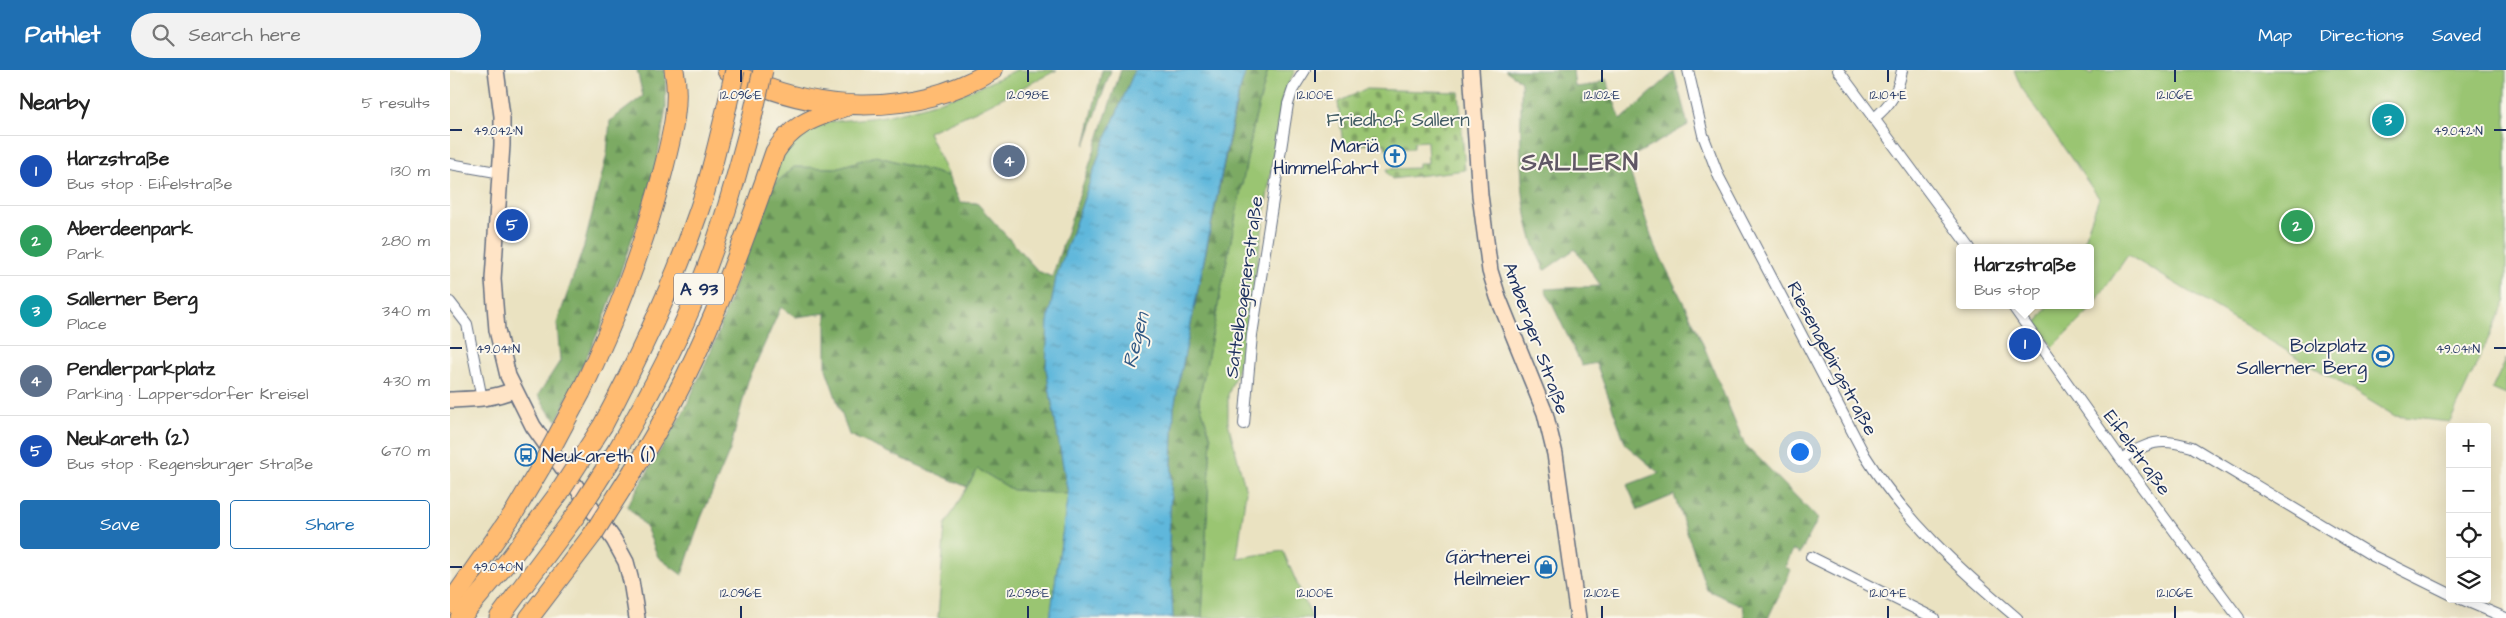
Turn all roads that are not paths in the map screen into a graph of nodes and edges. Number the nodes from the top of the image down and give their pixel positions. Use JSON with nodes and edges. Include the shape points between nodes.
{"nodes":[{"id":1,"x":496,"y":70,"type":"edge"},
{"id":2,"x":674,"y":70,"type":"edge"},
{"id":3,"x":727,"y":70,"type":"edge"},
{"id":4,"x":735,"y":70,"type":"edge"},
{"id":5,"x":763,"y":70,"type":"edge"},
{"id":6,"x":993,"y":70,"type":"edge"},
{"id":7,"x":1304,"y":70,"type":"edge"},
{"id":8,"x":1471,"y":70,"type":"edge"},
{"id":9,"x":1688,"y":70,"type":"edge"},
{"id":10,"x":1838,"y":70,"type":"edge"},
{"id":11,"x":1902,"y":70,"type":"edge"},
{"id":12,"x":847,"y":106,"type":"junction"},
{"id":13,"x":1873,"y":119,"type":"junction"},
{"id":14,"x":450,"y":164,"type":"edge"},
{"id":15,"x":502,"y":173,"type":"junction"},
{"id":16,"x":1967,"y":244,"type":"edge"},
{"id":17,"x":450,"y":302,"type":"edge"},
{"id":18,"x":2015,"y":309,"type":"edge"},
{"id":19,"x":514,"y":390,"type":"junction"},
{"id":20,"x":482,"y":399,"type":"junction"},
{"id":21,"x":450,"y":400,"type":"edge"},
{"id":22,"x":1244,"y":424,"type":"dead end"},
{"id":23,"x":2121,"y":459,"type":"junction"},
{"id":24,"x":1811,"y":557,"type":"dead end"},
{"id":25,"x":2446,"y":592,"type":"edge"},
{"id":26,"x":2470,"y":603,"type":"edge"},
{"id":27,"x":450,"y":604,"type":"edge"},
{"id":28,"x":460,"y":618,"type":"edge"},
{"id":29,"x":499,"y":618,"type":"edge"},
{"id":30,"x":529,"y":618,"type":"edge"},
{"id":31,"x":637,"y":618,"type":"edge"},
{"id":32,"x":1578,"y":618,"type":"edge"},
{"id":33,"x":1934,"y":618,"type":"edge"},
{"id":34,"x":2017,"y":618,"type":"edge"},
{"id":35,"x":2239,"y":618,"type":"edge"},
{"id":36,"x":2506,"y":618,"type":"edge"}],
"edges":[{"from":1,"to":15,"type":"street","via":[[502,116]]},
{"from":2,"to":27,"type":"highway","bridge":true,"via":[[674,121],[653,210],[634,271],[581,392],[540,467],[515,511]]},
{"from":3,"to":12,"type":"highway","via":[[775,92]]},
{"from":4,"to":28,"type":"highway","number":"A 93","bridge":true,"via":[[698,214],[674,278],[637,360],[603,425],[560,493]]},
{"from":5,"to":29,"type":"highway","number":"A 93","bridge":true,"via":[[723,223],[700,286],[647,400],[576,515]]},
{"from":6,"to":12,"type":"highway","via":[[952,89],[911,101]]},
{"from":7,"to":22,"type":"street","name":"Sattelbogenerstraße","via":[[1288,104],[1252,335]]},
{"from":8,"to":32,"type":"street","name":"Amberger Straße","via":[[1480,195],[1490,271],[1532,380],[1555,454]]},
{"from":9,"to":34,"type":"street","name":"Riesengebirgstraße","via":[[1703,135],[1719,177],[1864,454],[1884,486],[1926,536],[1961,571]]},
{"from":10,"to":13,"type":"street"},
{"from":11,"to":13,"type":"street","via":[[1894,98]]},
{"from":12,"to":30,"type":"highway","bridge":true,"via":[[797,126],[774,152],[738,260],[670,408],[593,534]]},
{"from":13,"to":16,"type":"street"},
{"from":14,"to":15,"type":"street"},
{"from":15,"to":19,"type":"street","via":[[493,279],[497,330]]},
{"from":17,"to":20,"type":"street","via":[[467,324]]},
{"from":18,"to":23,"type":"street","name":"Eifelstraße"},
{"from":19,"to":20,"type":"street"},
{"from":19,"to":31,"type":"street","via":[[533,426],[614,540],[626,562]]},
{"from":20,"to":21,"type":"street"},
{"from":23,"to":25,"type":"street","via":[[2146,444],[2164,440],[2192,447],[2373,556]]},
{"from":23,"to":35,"type":"street","name":"Eifelstraße"},
{"from":24,"to":33,"type":"street"},
{"from":26,"to":36,"type":"street"}]}
